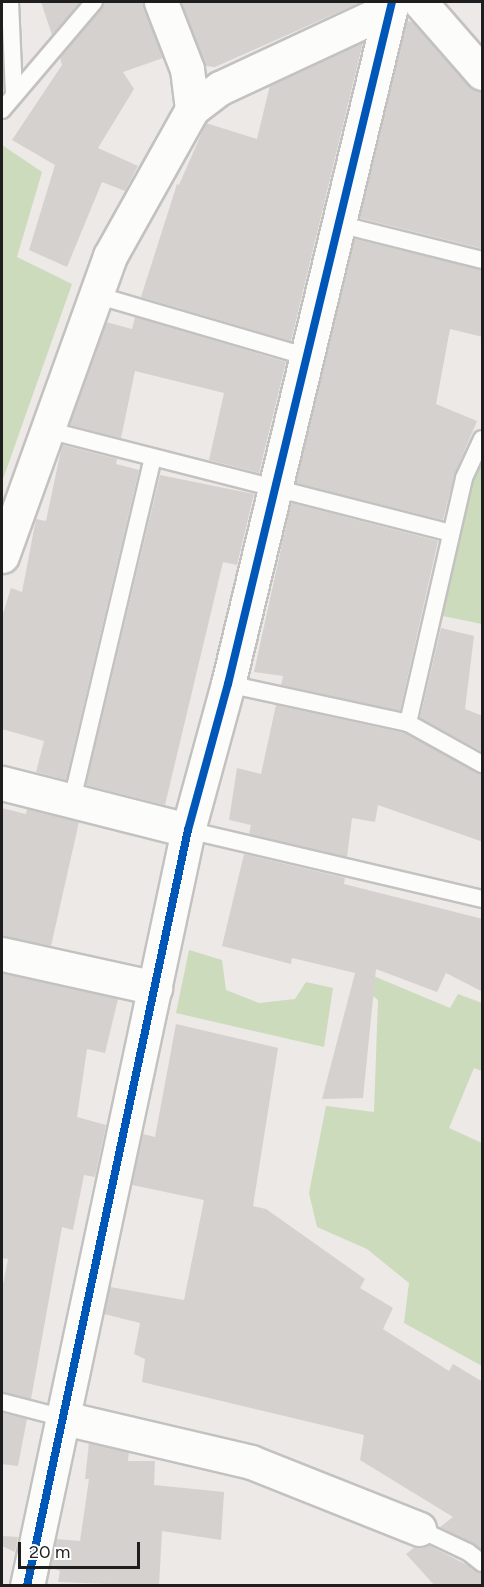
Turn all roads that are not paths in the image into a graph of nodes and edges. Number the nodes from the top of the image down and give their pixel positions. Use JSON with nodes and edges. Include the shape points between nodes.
{"nodes":[{"id":1,"x":10,"y":2,"type":"edge"},
{"id":2,"x":94,"y":2,"type":"edge"},
{"id":3,"x":161,"y":2,"type":"edge"},
{"id":4,"x":420,"y":2,"type":"edge"},
{"id":5,"x":390,"y":6,"type":"edge"},
{"id":6,"x":483,"y":73,"type":"edge"},
{"id":7,"x":14,"y":93,"type":"junction"},
{"id":8,"x":192,"y":109,"type":"junction"},
{"id":9,"x":2,"y":110,"type":"edge"},
{"id":10,"x":338,"y":224,"type":"junction"},
{"id":11,"x":483,"y":260,"type":"edge"},
{"id":12,"x":96,"y":295,"type":"junction"},
{"id":13,"x":308,"y":357,"type":"junction"},
{"id":14,"x":47,"y":430,"type":"junction"},
{"id":15,"x":483,"y":439,"type":"edge"},
{"id":16,"x":153,"y":457,"type":"junction"},
{"id":17,"x":276,"y":489,"type":"junction"},
{"id":18,"x":451,"y":533,"type":"junction"},
{"id":19,"x":2,"y":556,"type":"edge"},
{"id":20,"x":228,"y":684,"type":"junction"},
{"id":21,"x":408,"y":723,"type":"junction"},
{"id":22,"x":483,"y":764,"type":"edge"},
{"id":23,"x":2,"y":783,"type":"edge"},
{"id":24,"x":72,"y":800,"type":"junction"},
{"id":25,"x":188,"y":830,"type":"junction"},
{"id":26,"x":483,"y":899,"type":"edge"},
{"id":27,"x":2,"y":954,"type":"edge"},
{"id":28,"x":155,"y":988,"type":"junction"},
{"id":29,"x":2,"y":1402,"type":"edge"},
{"id":30,"x":64,"y":1418,"type":"junction"},
{"id":31,"x":419,"y":1529,"type":"joint"},
{"id":32,"x":483,"y":1563,"type":"edge"},
{"id":33,"x":27,"y":1586,"type":"edge"}],
"edges":[{"from":1,"to":7,"type":"lane"},
{"from":2,"to":7,"type":"lane"},
{"from":3,"to":8,"type":"street","via":[[187,69]]},
{"from":4,"to":6,"type":"street"},
{"from":5,"to":8,"type":"street","via":[[220,88]]},
{"from":5,"to":10,"type":"street"},
{"from":7,"to":9,"type":"lane"},
{"from":8,"to":12,"type":"street","via":[[110,256]]},
{"from":10,"to":11,"type":"lane"},
{"from":10,"to":13,"type":"street"},
{"from":12,"to":13,"type":"lane"},
{"from":12,"to":14,"type":"street"},
{"from":13,"to":17,"type":"street"},
{"from":14,"to":16,"type":"lane"},
{"from":14,"to":19,"type":"street"},
{"from":15,"to":18,"type":"lane","via":[[464,478]]},
{"from":16,"to":17,"type":"lane"},
{"from":16,"to":24,"type":"lane"},
{"from":17,"to":18,"type":"lane"},
{"from":17,"to":20,"type":"street"},
{"from":18,"to":21,"type":"lane"},
{"from":20,"to":21,"type":"lane"},
{"from":20,"to":25,"type":"street"},
{"from":21,"to":22,"type":"lane"},
{"from":23,"to":24,"type":"street"},
{"from":24,"to":25,"type":"street"},
{"from":25,"to":26,"type":"lane"},
{"from":25,"to":28,"type":"street"},
{"from":27,"to":28,"type":"street"},
{"from":28,"to":30,"type":"street"},
{"from":29,"to":30,"type":"lane"},
{"from":30,"to":31,"type":"street","via":[[251,1462]]},
{"from":30,"to":33,"type":"street"},
{"from":31,"to":32,"type":"lane"}]}
